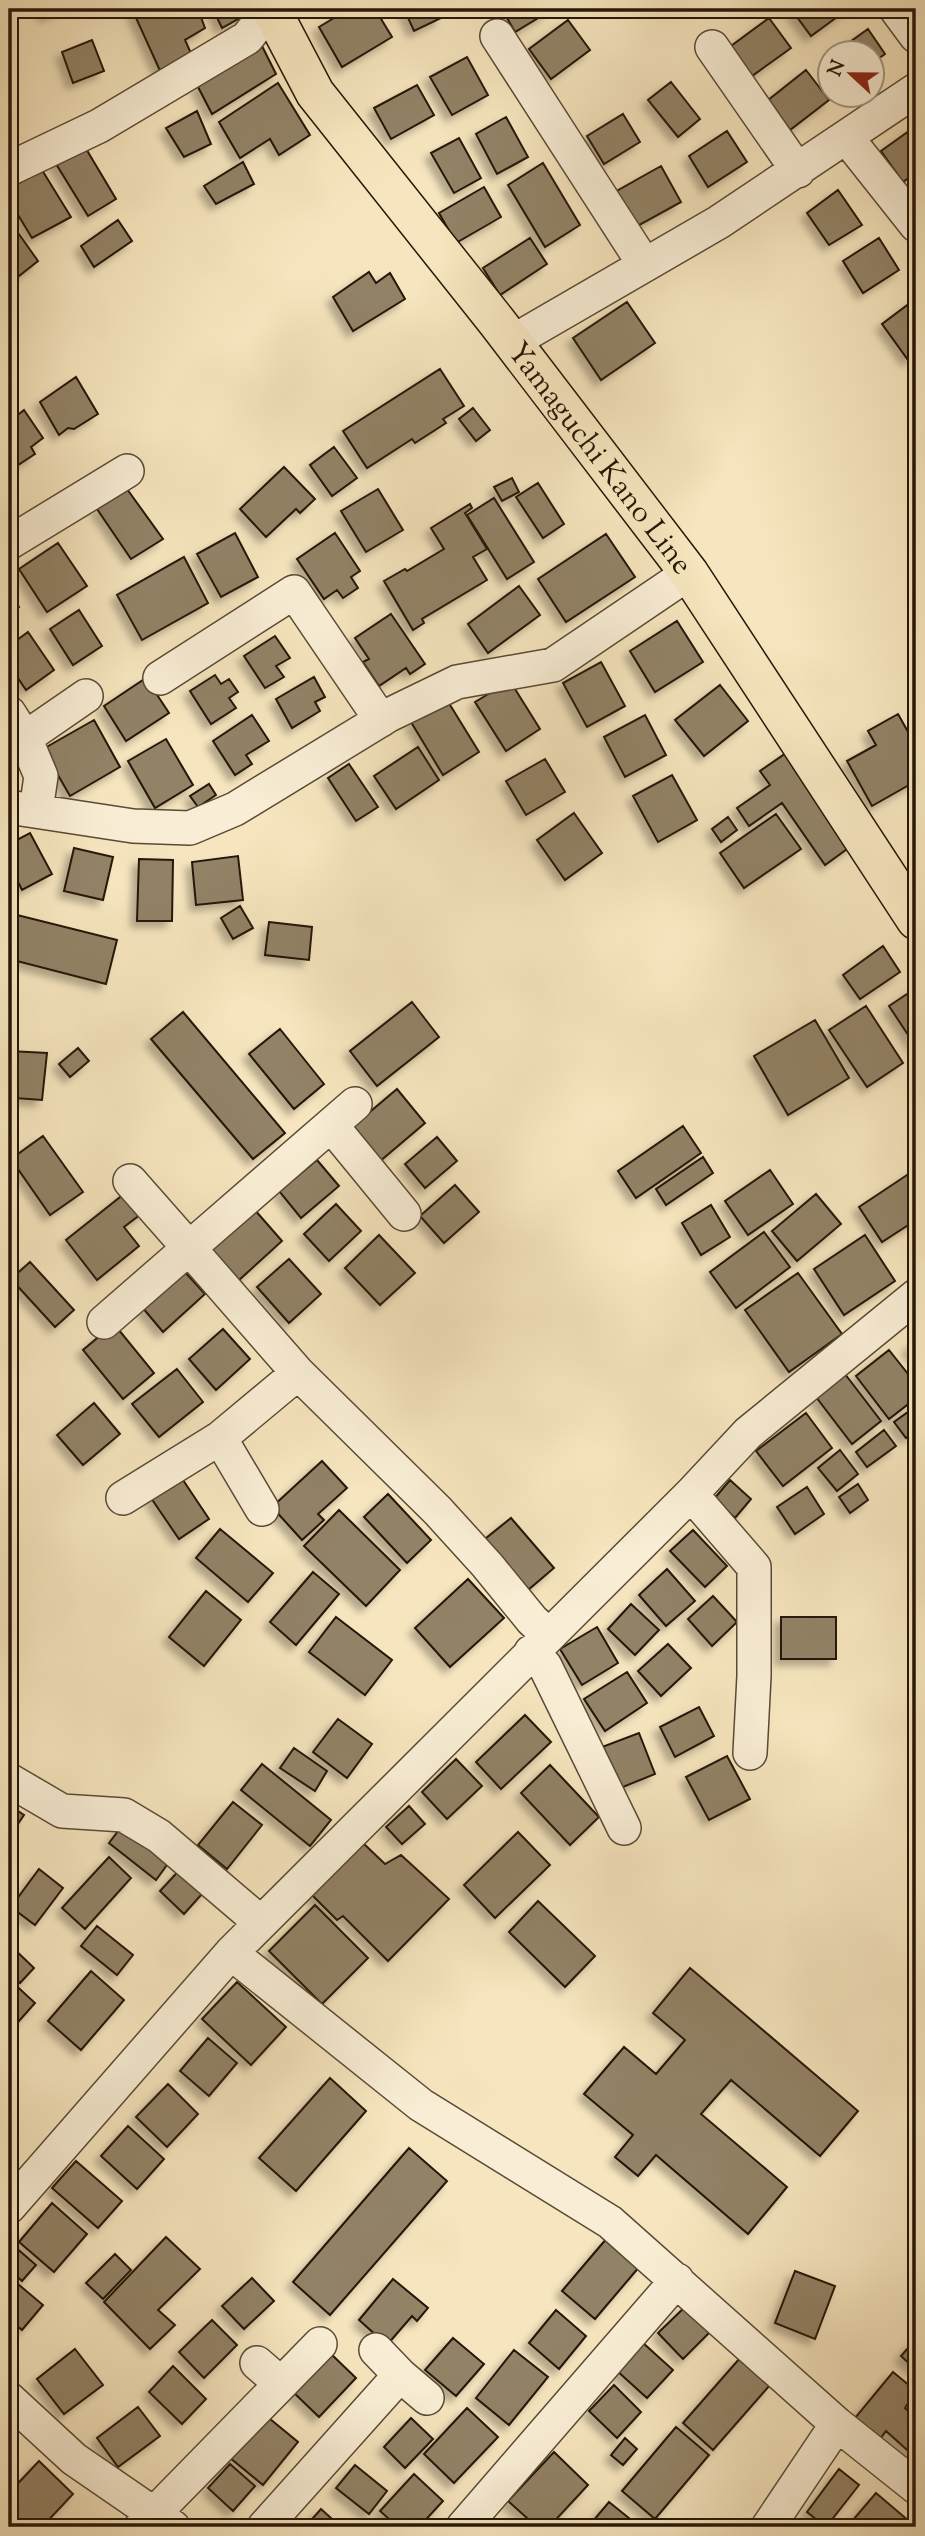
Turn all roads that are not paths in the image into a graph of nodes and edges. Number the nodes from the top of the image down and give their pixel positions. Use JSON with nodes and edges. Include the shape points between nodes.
{"nodes":[{"id":1,"x":270,"y":9,"type":"edge"},
{"id":2,"x":896,"y":9,"type":"edge"},
{"id":3,"x":497,"y":36,"type":"dead end"},
{"id":4,"x":916,"y":36,"type":"edge"},
{"id":5,"x":712,"y":47,"type":"dead end"},
{"id":6,"x":916,"y":90,"type":"edge"},
{"id":7,"x":847,"y":138,"type":"junction"},
{"id":8,"x":9,"y":169,"type":"edge"},
{"id":9,"x":798,"y":171,"type":"junction"},
{"id":10,"x":916,"y":224,"type":"edge"},
{"id":11,"x":645,"y":264,"type":"junction"},
{"id":12,"x":512,"y":342,"type":"junction"},
{"id":13,"x":127,"y":471,"type":"dead end"},
{"id":14,"x":9,"y":543,"type":"edge"},
{"id":15,"x":689,"y":573,"type":"junction"},
{"id":16,"x":160,"y":678,"type":"dead end"},
{"id":17,"x":86,"y":696,"type":"dead end"},
{"id":18,"x":381,"y":720,"type":"junction"},
{"id":19,"x":17,"y":725,"type":"edge"},
{"id":20,"x":23,"y":811,"type":"edge"},
{"id":21,"x":916,"y":920,"type":"edge"},
{"id":22,"x":130,"y":1181,"type":"dead end"},
{"id":23,"x":404,"y":1214,"type":"dead end"},
{"id":24,"x":189,"y":1248,"type":"junction"},
{"id":25,"x":916,"y":1296,"type":"edge"},
{"id":26,"x":104,"y":1322,"type":"dead end"},
{"id":27,"x":298,"y":1373,"type":"junction"},
{"id":28,"x":220,"y":1438,"type":"junction"},
{"id":29,"x":691,"y":1494,"type":"junction"},
{"id":30,"x":123,"y":1498,"type":"dead end"},
{"id":31,"x":262,"y":1509,"type":"dead end"},
{"id":32,"x":540,"y":1643,"type":"junction"},
{"id":33,"x":750,"y":1753,"type":"dead end"},
{"id":34,"x":9,"y":1780,"type":"edge"},
{"id":35,"x":624,"y":1828,"type":"dead end"},
{"id":36,"x":261,"y":1923,"type":"junction"},
{"id":37,"x":232,"y":1953,"type":"junction"},
{"id":38,"x":9,"y":2207,"type":"edge"},
{"id":39,"x":677,"y":2280,"type":"junction"},
{"id":40,"x":320,"y":2344,"type":"dead end"},
{"id":41,"x":376,"y":2350,"type":"dead end"},
{"id":42,"x":400,"y":2375,"type":"junction"},
{"id":43,"x":427,"y":2398,"type":"dead end"},
{"id":44,"x":9,"y":2399,"type":"edge"},
{"id":45,"x":837,"y":2424,"type":"junction"},
{"id":46,"x":916,"y":2487,"type":"edge"},
{"id":47,"x":156,"y":2523,"type":"edge"},
{"id":48,"x":264,"y":2527,"type":"edge"},
{"id":49,"x":463,"y":2527,"type":"edge"},
{"id":50,"x":768,"y":2527,"type":"edge"}],
"edges":[{"from":1,"to":8,"type":"street","via":[[247,38],[99,126]]},
{"from":1,"to":12,"type":"main road","name":"Yamaguchi Kano Line","via":[[315,93]]},
{"from":2,"to":4,"type":"street"},
{"from":3,"to":11,"type":"street"},
{"from":5,"to":9,"type":"street"},
{"from":6,"to":7,"type":"street"},
{"from":7,"to":9,"type":"street"},
{"from":7,"to":10,"type":"street"},
{"from":9,"to":11,"type":"street"},
{"from":11,"to":12,"type":"street"},
{"from":12,"to":15,"type":"main road","name":"Yamaguchi Kano Line"},
{"from":13,"to":14,"type":"street"},
{"from":15,"to":18,"type":"street","via":[[553,665],[457,682]]},
{"from":15,"to":21,"type":"main road","name":"Yamaguchi Kano Line"},
{"from":16,"to":18,"type":"street","via":[[294,592]]},
{"from":17,"to":19,"type":"street"},
{"from":18,"to":20,"type":"street","via":[[235,809],[190,828],[133,826]]},
{"from":19,"to":20,"type":"street","via":[[41,776]]},
{"from":22,"to":24,"type":"street"},
{"from":23,"to":24,"type":"street","via":[[343,1114]]},
{"from":24,"to":26,"type":"street"},
{"from":24,"to":27,"type":"street"},
{"from":25,"to":29,"type":"street","via":[[748,1433]]},
{"from":27,"to":28,"type":"street"},
{"from":27,"to":32,"type":"street","via":[[438,1511],[532,1620]]},
{"from":28,"to":30,"type":"street"},
{"from":28,"to":31,"type":"street"},
{"from":29,"to":32,"type":"street"},
{"from":29,"to":33,"type":"street","via":[[754,1567]]},
{"from":32,"to":35,"type":"street","via":[[545,1666]]},
{"from":32,"to":36,"type":"street"},
{"from":34,"to":36,"type":"street","via":[[62,1811],[124,1815],[159,1836]]},
{"from":36,"to":37,"type":"street"},
{"from":37,"to":38,"type":"street"},
{"from":37,"to":39,"type":"street","via":[[421,2105],[610,2221]]},
{"from":39,"to":45,"type":"street"},
{"from":39,"to":49,"type":"street"},
{"from":40,"to":47,"type":"street","via":[[269,2374]]},
{"from":41,"to":42,"type":"street"},
{"from":42,"to":43,"type":"street"},
{"from":42,"to":48,"type":"street"},
{"from":44,"to":47,"type":"street","via":[[74,2459]]},
{"from":45,"to":46,"type":"street"},
{"from":45,"to":50,"type":"street"}]}
